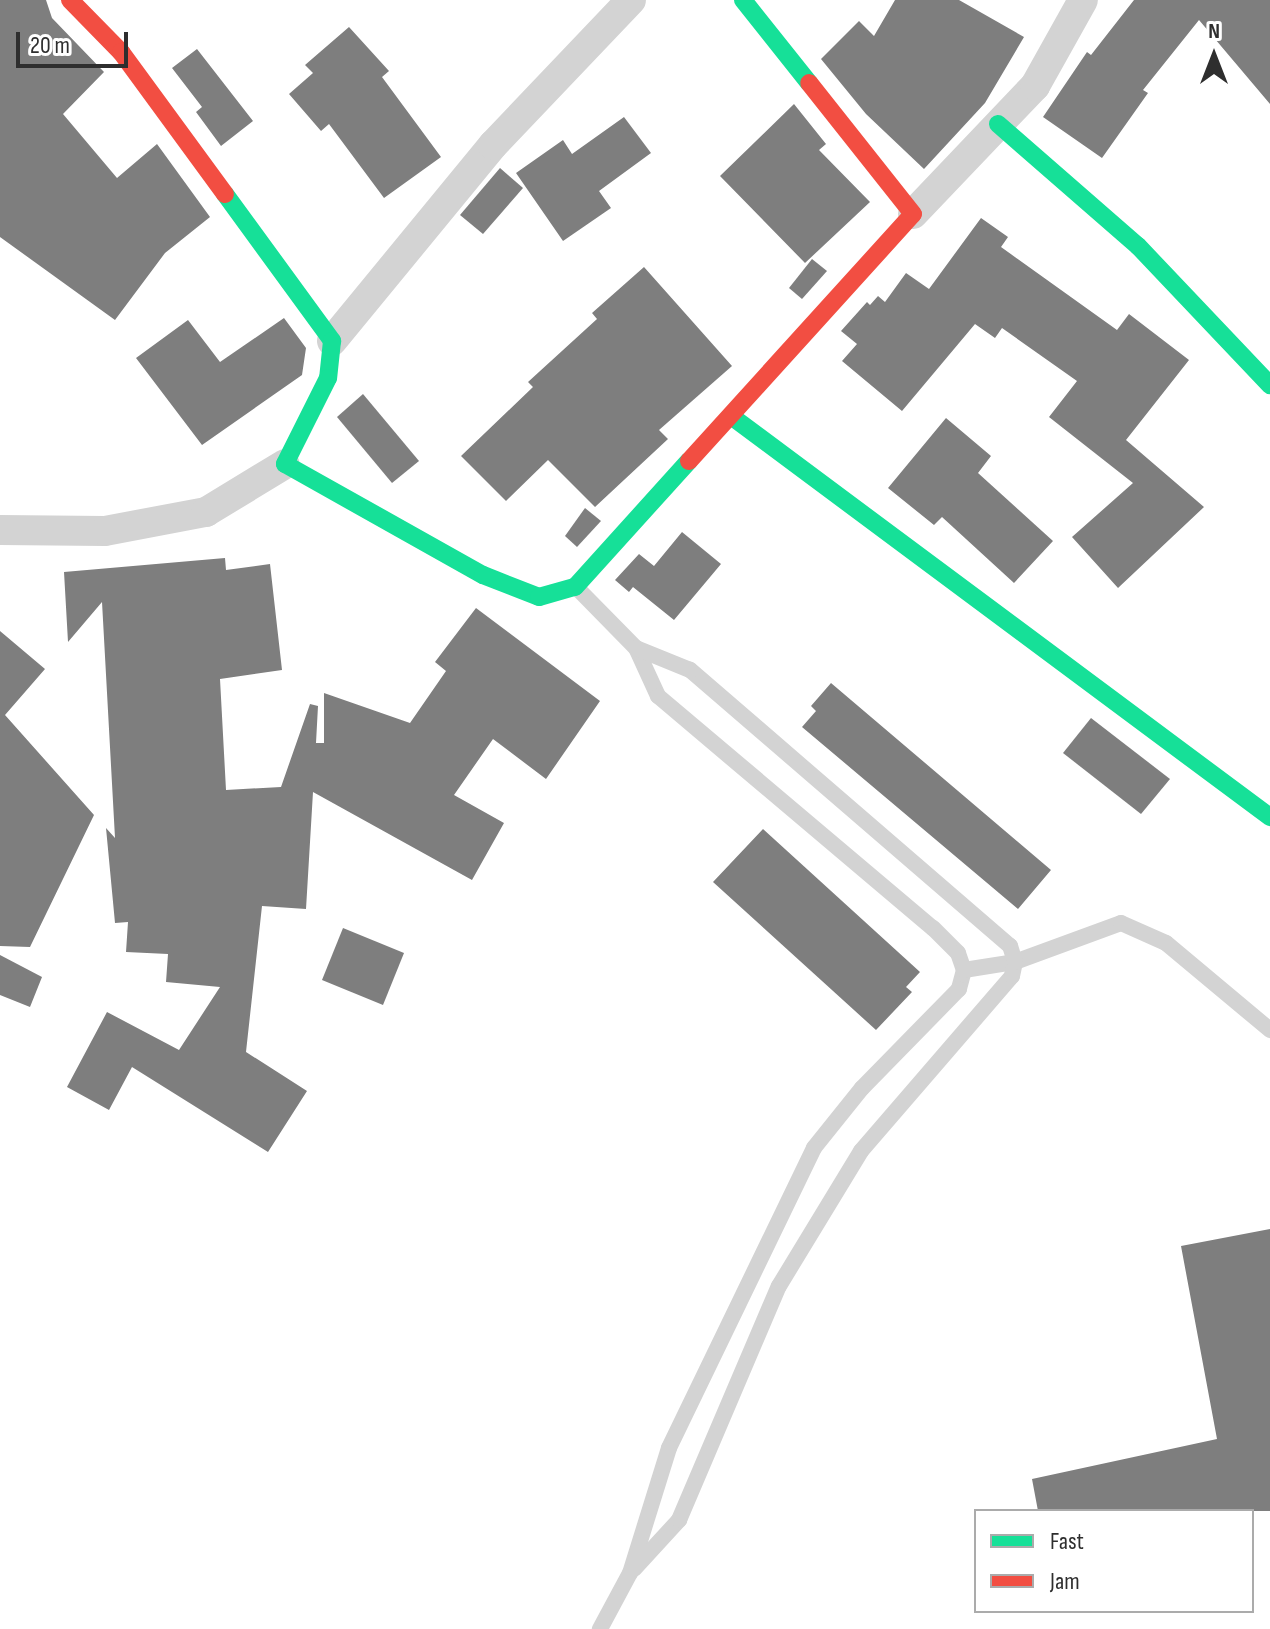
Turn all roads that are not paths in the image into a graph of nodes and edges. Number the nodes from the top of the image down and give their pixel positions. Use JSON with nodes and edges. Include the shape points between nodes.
{"nodes":[{"id":1,"x":70,"y":0,"type":"edge"},
{"id":2,"x":631,"y":0,"type":"edge"},
{"id":3,"x":743,"y":0,"type":"edge"},
{"id":4,"x":1083,"y":0,"type":"edge"},
{"id":5,"x":998,"y":124,"type":"junction"},
{"id":6,"x":913,"y":214,"type":"junction"},
{"id":7,"x":332,"y":341,"type":"junction"},
{"id":8,"x":1270,"y":385,"type":"edge"},
{"id":9,"x":731,"y":416,"type":"junction"},
{"id":10,"x":285,"y":464,"type":"junction"},
{"id":11,"x":0,"y":530,"type":"edge"},
{"id":12,"x":575,"y":587,"type":"junction"},
{"id":13,"x":636,"y":648,"type":"junction"},
{"id":14,"x":1270,"y":817,"type":"edge"},
{"id":15,"x":1015,"y":962,"type":"junction"},
{"id":16,"x":964,"y":970,"type":"junction"},
{"id":17,"x":1270,"y":1030,"type":"edge"},
{"id":18,"x":630,"y":1573,"type":"junction"},
{"id":19,"x":600,"y":1629,"type":"edge"}],
"edges":[{"from":1,"to":7,"type":"street","via":[[121,52]]},
{"from":2,"to":7,"type":"street","via":[[493,145]]},
{"from":3,"to":6,"type":"street"},
{"from":4,"to":5,"type":"street","via":[[1035,86]]},
{"from":5,"to":6,"type":"street"},
{"from":5,"to":8,"type":"street","via":[[1138,246]]},
{"from":6,"to":9,"type":"street"},
{"from":7,"to":10,"type":"street","via":[[328,378]]},
{"from":9,"to":12,"type":"street"},
{"from":9,"to":14,"type":"street"},
{"from":10,"to":11,"type":"street","via":[[206,512],[105,531]]},
{"from":10,"to":12,"type":"street","via":[[483,575],[539,597]]},
{"from":12,"to":13,"type":"lane"},
{"from":13,"to":15,"type":"lane","via":[[690,670],[1010,946]]},
{"from":13,"to":16,"type":"lane","via":[[658,696],[933,928],[958,953]]},
{"from":15,"to":16,"type":"lane"},
{"from":15,"to":17,"type":"lane","via":[[1095,928],[1121,923],[1143,928]]},
{"from":15,"to":18,"type":"lane","via":[[1012,976],[861,1151],[779,1286],[679,1520]]},
{"from":16,"to":18,"type":"lane","via":[[959,989],[862,1088],[814,1148],[669,1448]]},
{"from":18,"to":19,"type":"lane"}]}
